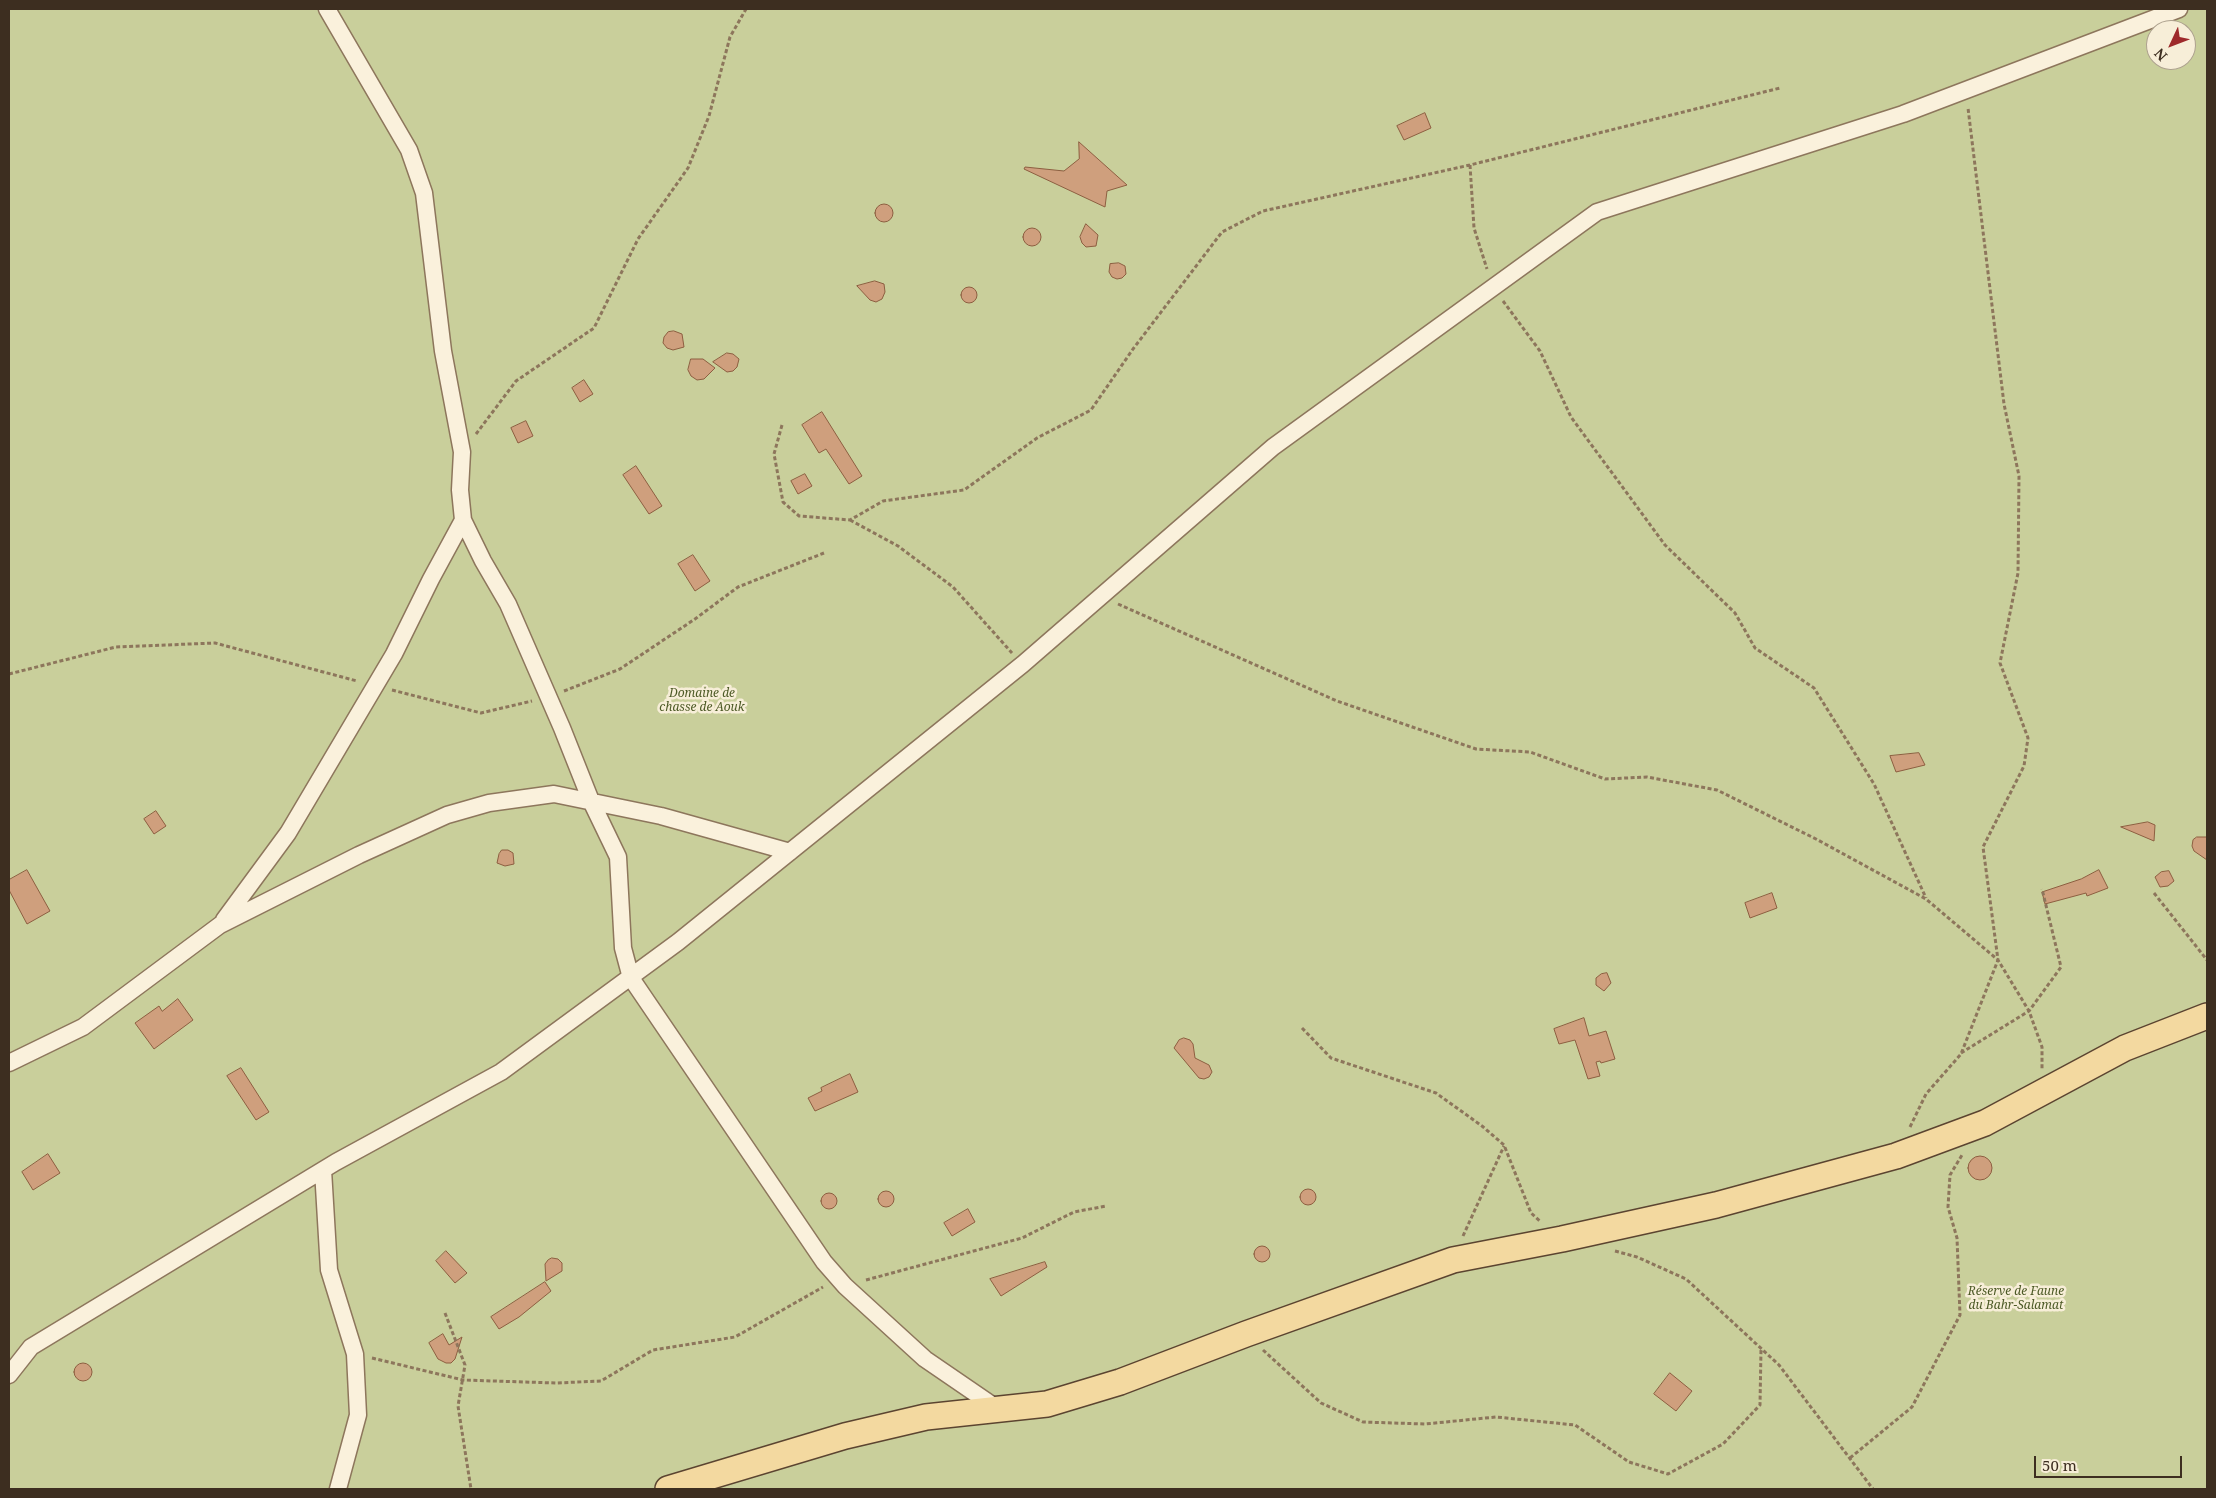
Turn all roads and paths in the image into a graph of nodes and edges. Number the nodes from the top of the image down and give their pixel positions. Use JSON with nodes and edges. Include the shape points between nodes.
{"nodes":[{"id":1,"x":327,"y":9,"type":"edge"},
{"id":2,"x":746,"y":9,"type":"edge"},
{"id":3,"x":2179,"y":9,"type":"edge"},
{"id":4,"x":1780,"y":88,"type":"dead end"},
{"id":5,"x":1966,"y":90,"type":"junction"},
{"id":6,"x":1470,"y":165,"type":"junction"},
{"id":7,"x":1493,"y":287,"type":"junction"},
{"id":8,"x":782,"y":425,"type":"dead end"},
{"id":9,"x":462,"y":452,"type":"junction"},
{"id":10,"x":463,"y":520,"type":"junction"},
{"id":11,"x":850,"y":520,"type":"junction"},
{"id":12,"x":824,"y":553,"type":"dead end"},
{"id":13,"x":1101,"y":596,"type":"junction"},
{"id":14,"x":1023,"y":664,"type":"junction"},
{"id":15,"x":9,"y":674,"type":"edge"},
{"id":16,"x":376,"y":686,"type":"junction"},
{"id":17,"x":549,"y":697,"type":"junction"},
{"id":18,"x":591,"y":801,"type":"junction"},
{"id":19,"x":790,"y":852,"type":"junction"},
{"id":20,"x":2042,"y":889,"type":"dead end"},
{"id":21,"x":2154,"y":893,"type":"dead end"},
{"id":22,"x":1926,"y":898,"type":"junction"},
{"id":23,"x":220,"y":925,"type":"junction"},
{"id":24,"x":1998,"y":960,"type":"junction"},
{"id":25,"x":2207,"y":960,"type":"edge"},
{"id":26,"x":631,"y":978,"type":"junction"},
{"id":27,"x":2029,"y":1011,"type":"junction"},
{"id":28,"x":2207,"y":1016,"type":"edge"},
{"id":29,"x":1302,"y":1028,"type":"dead end"},
{"id":30,"x":1960,"y":1054,"type":"junction"},
{"id":31,"x":9,"y":1063,"type":"edge"},
{"id":32,"x":2030,"y":1099,"type":"junction"},
{"id":33,"x":1981,"y":1124,"type":"junction"},
{"id":34,"x":1504,"y":1145,"type":"junction"},
{"id":35,"x":1896,"y":1156,"type":"junction"},
{"id":36,"x":323,"y":1170,"type":"junction"},
{"id":37,"x":1106,"y":1206,"type":"dead end"},
{"id":38,"x":1562,"y":1239,"type":"junction"},
{"id":39,"x":1609,"y":1250,"type":"dead end"},
{"id":40,"x":1453,"y":1260,"type":"junction"},
{"id":41,"x":844,"y":1286,"type":"junction"},
{"id":42,"x":445,"y":1313,"type":"dead end"},
{"id":43,"x":1246,"y":1334,"type":"junction"},
{"id":44,"x":1761,"y":1348,"type":"junction"},
{"id":45,"x":355,"y":1354,"type":"junction"},
{"id":46,"x":9,"y":1374,"type":"edge"},
{"id":47,"x":463,"y":1380,"type":"junction"},
{"id":48,"x":998,"y":1409,"type":"junction"},
{"id":49,"x":1850,"y":1458,"type":"junction"},
{"id":50,"x":338,"y":1489,"type":"edge"},
{"id":51,"x":471,"y":1489,"type":"edge"},
{"id":52,"x":668,"y":1489,"type":"edge"},
{"id":53,"x":1873,"y":1489,"type":"edge"}],
"edges":[{"from":1,"to":9,"type":"street","via":[[409,150],[424,193],[443,351]]},
{"from":2,"to":9,"type":"path","via":[[730,37],[709,116],[688,168],[638,239],[594,328],[516,381]]},
{"from":3,"to":5,"type":"street"},
{"from":4,"to":6,"type":"path"},
{"from":5,"to":7,"type":"street","via":[[1903,114],[1597,212]]},
{"from":5,"to":24,"type":"path","via":[[2004,404],[2019,476],[2018,573],[2000,663],[2028,738],[2024,766],[1983,846]]},
{"from":6,"to":7,"type":"path","via":[[1474,228]]},
{"from":6,"to":11,"type":"path","via":[[1263,211],[1222,232],[1091,410],[1037,438],[964,490],[883,501]]},
{"from":7,"to":13,"type":"street","via":[[1273,447]]},
{"from":7,"to":22,"type":"path","via":[[1540,351],[1571,417],[1665,545],[1736,613],[1755,648],[1814,688],[1874,784]]},
{"from":8,"to":11,"type":"path","via":[[774,454],[783,502],[799,516]]},
{"from":9,"to":10,"type":"street","via":[[460,490]]},
{"from":10,"to":16,"type":"street"},
{"from":10,"to":17,"type":"street","via":[[508,604]]},
{"from":11,"to":14,"type":"path","via":[[898,546],[953,587]]},
{"from":12,"to":17,"type":"path","via":[[738,587],[620,669]]},
{"from":13,"to":14,"type":"street"},
{"from":13,"to":22,"type":"path","via":[[1337,701],[1476,748],[1530,752],[1605,779],[1647,777],[1717,790]]},
{"from":14,"to":19,"type":"street"},
{"from":15,"to":16,"type":"path","via":[[116,647],[215,643]]},
{"from":16,"to":17,"type":"path","via":[[481,714]]},
{"from":16,"to":23,"type":"street","via":[[288,833]]},
{"from":17,"to":18,"type":"street"},
{"from":18,"to":19,"type":"street","via":[[661,816]]},
{"from":18,"to":23,"type":"street","via":[[554,794],[489,802],[447,815]]},
{"from":18,"to":26,"type":"street","via":[[618,857],[623,948]]},
{"from":19,"to":26,"type":"street"},
{"from":20,"to":27,"type":"path","via":[[2061,967]]},
{"from":21,"to":25,"type":"path"},
{"from":22,"to":24,"type":"path"},
{"from":23,"to":31,"type":"street","via":[[83,1027]]},
{"from":24,"to":27,"type":"path"},
{"from":24,"to":30,"type":"path"},
{"from":26,"to":36,"type":"street","via":[[501,1072]]},
{"from":26,"to":41,"type":"street","via":[[824,1262]]},
{"from":27,"to":30,"type":"path"},
{"from":27,"to":32,"type":"path","via":[[2042,1047],[2042,1074]]},
{"from":28,"to":32,"type":"main road","via":[[2125,1048]]},
{"from":29,"to":34,"type":"path","via":[[1331,1058],[1436,1093]]},
{"from":30,"to":35,"type":"path","via":[[1926,1094]]},
{"from":32,"to":33,"type":"main road"},
{"from":33,"to":35,"type":"main road"},
{"from":33,"to":49,"type":"path","via":[[1950,1174],[1948,1207],[1957,1238],[1960,1315],[1912,1406]]},
{"from":34,"to":38,"type":"path","via":[[1532,1214]]},
{"from":34,"to":40,"type":"path"},
{"from":35,"to":38,"type":"main road","via":[[1716,1205]]},
{"from":36,"to":45,"type":"street","via":[[328,1270]]},
{"from":36,"to":46,"type":"street","via":[[31,1347]]},
{"from":37,"to":41,"type":"path","via":[[1074,1212],[1022,1238]]},
{"from":38,"to":40,"type":"main road"},
{"from":39,"to":44,"type":"path","via":[[1637,1257],[1686,1279]]},
{"from":40,"to":43,"type":"main road"},
{"from":41,"to":47,"type":"path","via":[[822,1287],[735,1337],[653,1350],[601,1381]]},
{"from":41,"to":48,"type":"street","via":[[925,1359]]},
{"from":42,"to":47,"type":"path","via":[[465,1365]]},
{"from":43,"to":44,"type":"path","via":[[1321,1403],[1362,1422],[1425,1424],[1496,1417],[1575,1425],[1629,1462],[1668,1474],[1723,1444],[1760,1405]]},
{"from":43,"to":48,"type":"main road","via":[[1120,1382],[1047,1404]]},
{"from":44,"to":49,"type":"path","via":[[1779,1365]]},
{"from":45,"to":47,"type":"path"},
{"from":45,"to":50,"type":"street","via":[[358,1415]]},
{"from":47,"to":51,"type":"path","via":[[458,1406]]},
{"from":48,"to":52,"type":"main road","via":[[926,1417],[845,1436]]},
{"from":49,"to":53,"type":"path"}]}
